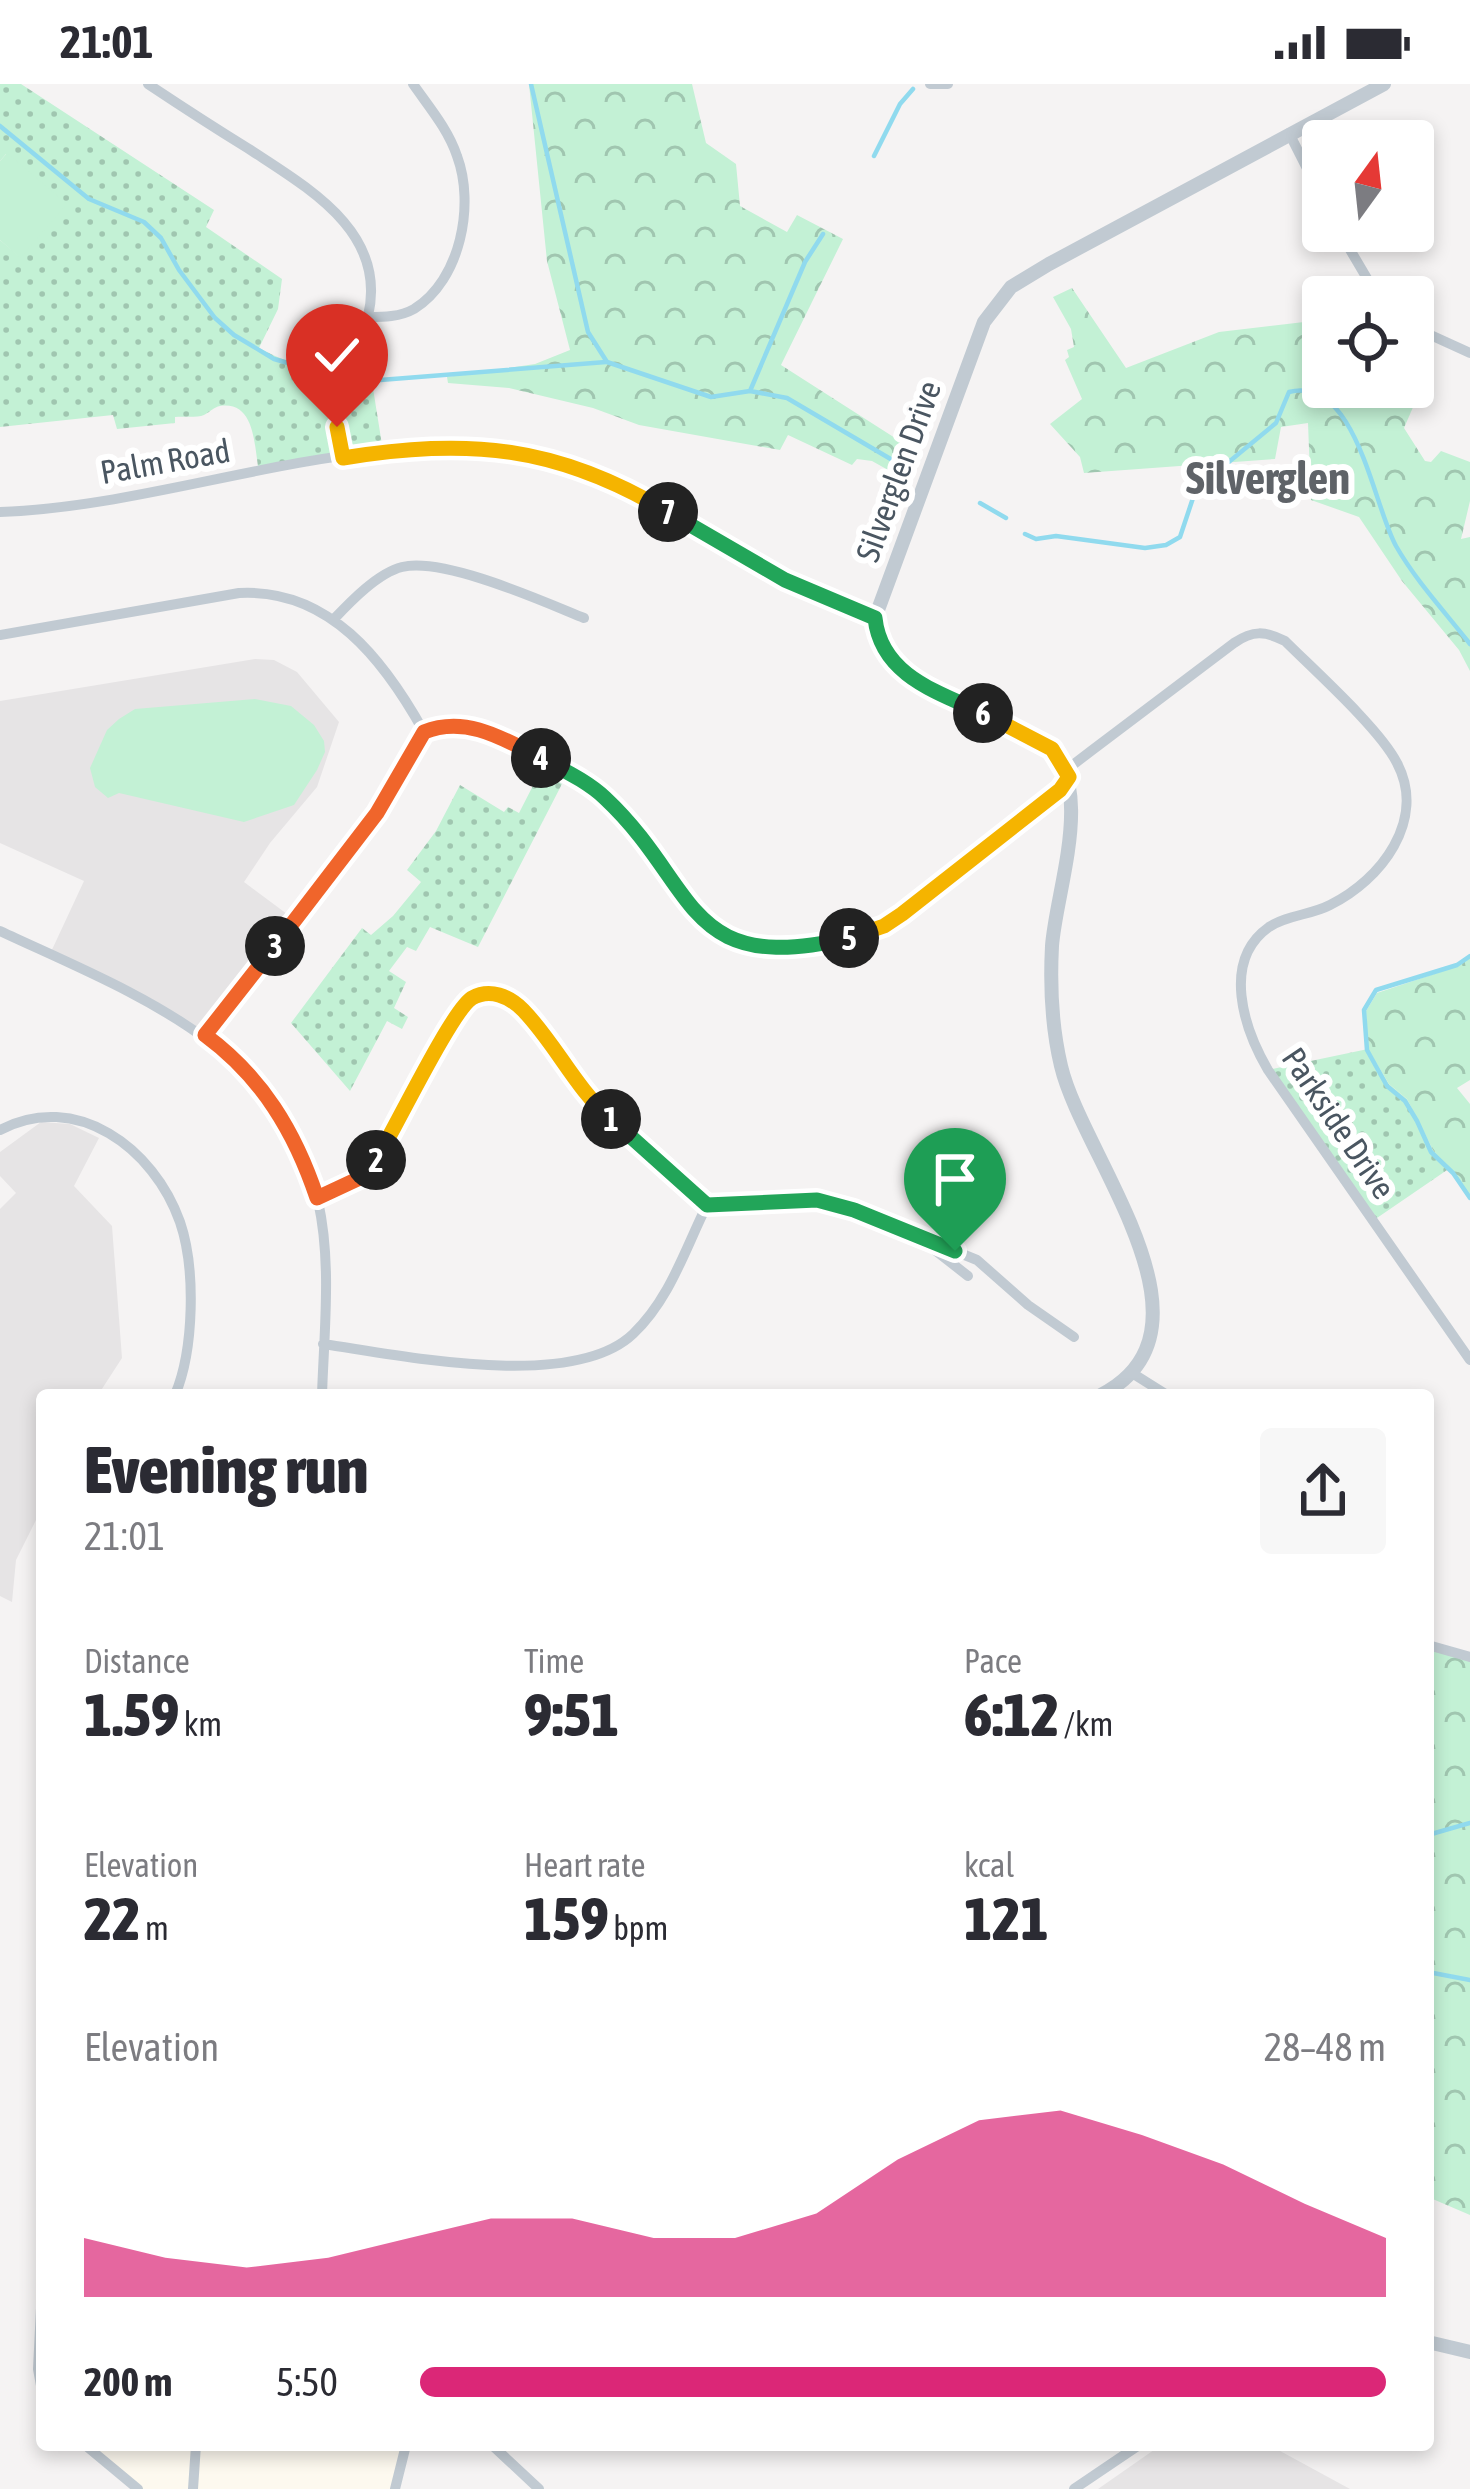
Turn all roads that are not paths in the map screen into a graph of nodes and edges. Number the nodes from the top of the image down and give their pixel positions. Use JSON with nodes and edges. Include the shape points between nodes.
{"nodes":[{"id":1,"x":148,"y":84,"type":"edge"},
{"id":2,"x":413,"y":84,"type":"edge"},
{"id":3,"x":930,"y":84,"type":"edge"},
{"id":4,"x":948,"y":84,"type":"edge"},
{"id":5,"x":1384,"y":84,"type":"edge"},
{"id":6,"x":1289,"y":134,"type":"junction"},
{"id":7,"x":1302,"y":159,"type":"edge"},
{"id":8,"x":368,"y":317,"type":"junction"},
{"id":9,"x":1434,"y":337,"type":"edge"},
{"id":10,"x":1470,"y":353,"type":"edge"},
{"id":11,"x":343,"y":458,"type":"junction"},
{"id":12,"x":0,"y":512,"type":"edge"},
{"id":13,"x":584,"y":618,"type":"dead end"},
{"id":14,"x":875,"y":618,"type":"junction"},
{"id":15,"x":334,"y":619,"type":"junction"},
{"id":16,"x":0,"y":635,"type":"edge"},
{"id":17,"x":424,"y":732,"type":"junction"},
{"id":18,"x":1069,"y":777,"type":"junction"},
{"id":19,"x":0,"y":931,"type":"edge"},
{"id":20,"x":205,"y":1035,"type":"junction"},
{"id":21,"x":0,"y":1130,"type":"edge"},
{"id":22,"x":317,"y":1198,"type":"junction"},
{"id":23,"x":707,"y":1205,"type":"junction"},
{"id":24,"x":923,"y":1241,"type":"junction"},
{"id":25,"x":968,"y":1276,"type":"dead end"},
{"id":26,"x":1074,"y":1337,"type":"dead end"},
{"id":27,"x":323,"y":1344,"type":"junction"},
{"id":28,"x":1470,"y":1360,"type":"edge"},
{"id":29,"x":1132,"y":1372,"type":"junction"},
{"id":30,"x":177,"y":1389,"type":"edge"},
{"id":31,"x":322,"y":1389,"type":"edge"},
{"id":32,"x":1109,"y":1389,"type":"edge"},
{"id":33,"x":1158,"y":1389,"type":"edge"},
{"id":34,"x":1434,"y":1647,"type":"edge"},
{"id":35,"x":1470,"y":1657,"type":"edge"},
{"id":36,"x":1434,"y":2343,"type":"edge"},
{"id":37,"x":1470,"y":2352,"type":"edge"},
{"id":38,"x":92,"y":2451,"type":"edge"},
{"id":39,"x":196,"y":2451,"type":"edge"},
{"id":40,"x":404,"y":2451,"type":"edge"},
{"id":41,"x":498,"y":2451,"type":"edge"},
{"id":42,"x":1129,"y":2451,"type":"edge"},
{"id":43,"x":138,"y":2489,"type":"edge"},
{"id":44,"x":193,"y":2489,"type":"edge"},
{"id":45,"x":395,"y":2489,"type":"edge"},
{"id":46,"x":539,"y":2489,"type":"edge"},
{"id":47,"x":1074,"y":2489,"type":"edge"}],
"edges":[{"from":1,"to":8,"type":"street","via":[[332,207],[363,250]]},
{"from":2,"to":8,"type":"street","via":[[457,154],[460,241],[413,310]]},
{"from":3,"to":4,"type":"street"},
{"from":5,"to":6,"type":"street","name":"Silverglen Drive"},
{"from":6,"to":7,"type":"street"},
{"from":6,"to":14,"type":"street","name":"Silverglen Drive","via":[[1049,263],[999,299],[973,347]]},
{"from":8,"to":11,"type":"street","via":[[337,405]]},
{"from":9,"to":10,"type":"street"},
{"from":11,"to":12,"type":"street","name":"Palm Road"},
{"from":11,"to":14,"type":"street","name":"Palm Road","via":[[435,446],[555,462],[630,490],[785,580]]},
{"from":13,"to":15,"type":"street","via":[[422,565],[389,572]]},
{"from":14,"to":18,"type":"street","via":[[880,645],[905,674],[1045,744]]},
{"from":15,"to":16,"type":"street","via":[[258,592]]},
{"from":15,"to":17,"type":"street","via":[[379,664]]},
{"from":17,"to":18,"type":"street","via":[[454,725],[486,730],[566,771],[604,797],[698,915],[740,942],[780,950],[884,926]]},
{"from":17,"to":20,"type":"street","via":[[377,813]]},
{"from":18,"to":28,"type":"street","name":"Parkside Drive","via":[[1090,751],[1234,643],[1265,632],[1285,640],[1389,750],[1407,801],[1397,843],[1340,900],[1257,938],[1242,972],[1243,1011],[1268,1070]]},
{"from":18,"to":29,"type":"street","via":[[1053,940],[1057,1041],[1071,1099],[1118,1194],[1150,1288],[1150,1340]]},
{"from":19,"to":20,"type":"street"},
{"from":20,"to":22,"type":"street","via":[[276,1109]]},
{"from":21,"to":30,"type":"street","via":[[44,1115],[86,1121],[114,1136],[165,1192],[189,1270],[186,1365]]},
{"from":22,"to":23,"type":"street","via":[[371,1167],[457,1013],[490,994],[519,1006],[590,1099]]},
{"from":22,"to":27,"type":"street"},
{"from":23,"to":24,"type":"street","via":[[817,1200]]},
{"from":23,"to":27,"type":"street","via":[[648,1317],[606,1352],[516,1366]]},
{"from":24,"to":25,"type":"street"},
{"from":24,"to":26,"type":"street","via":[[977,1260]]},
{"from":27,"to":31,"type":"street"},
{"from":29,"to":32,"type":"street"},
{"from":29,"to":33,"type":"street"},
{"from":34,"to":35,"type":"street"},
{"from":36,"to":37,"type":"street"},
{"from":38,"to":43,"type":"street"},
{"from":39,"to":44,"type":"street"},
{"from":40,"to":45,"type":"street"},
{"from":41,"to":46,"type":"street"},
{"from":42,"to":47,"type":"street"}]}
